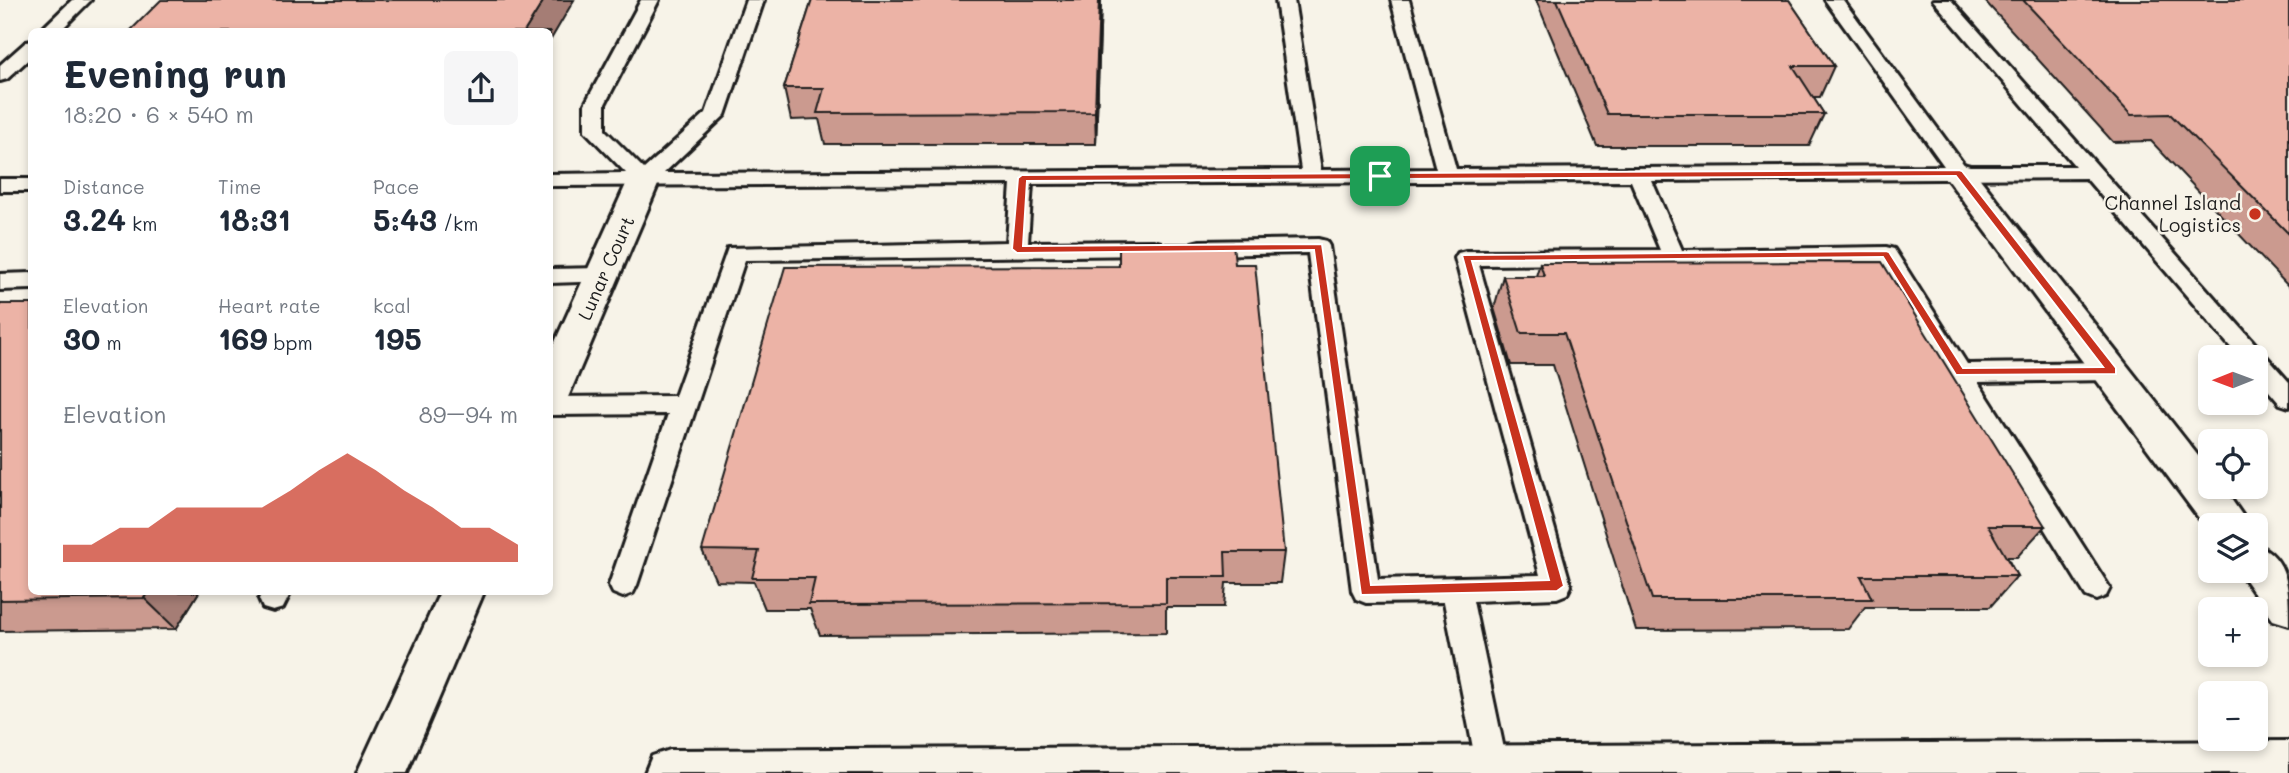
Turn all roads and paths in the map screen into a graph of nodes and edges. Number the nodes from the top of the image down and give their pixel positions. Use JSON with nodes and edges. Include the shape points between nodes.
{"nodes":[{"id":1,"x":82,"y":0,"type":"edge"},
{"id":2,"x":650,"y":0,"type":"edge"},
{"id":3,"x":755,"y":0,"type":"edge"},
{"id":4,"x":1285,"y":0,"type":"edge"},
{"id":5,"x":1400,"y":0,"type":"edge"},
{"id":6,"x":1834,"y":0,"type":"edge"},
{"id":7,"x":1942,"y":0,"type":"edge"},
{"id":8,"x":52,"y":28,"type":"edge"},
{"id":9,"x":28,"y":50,"type":"edge"},
{"id":10,"x":0,"y":75,"type":"edge"},
{"id":11,"x":2091,"y":172,"type":"junction"},
{"id":12,"x":1959,"y":173,"type":"junction"},
{"id":13,"x":1639,"y":175,"type":"junction"},
{"id":14,"x":1312,"y":176,"type":"junction"},
{"id":15,"x":1448,"y":176,"type":"junction"},
{"id":16,"x":1022,"y":178,"type":"junction"},
{"id":17,"x":553,"y":180,"type":"edge"},
{"id":18,"x":645,"y":180,"type":"junction"},
{"id":19,"x":0,"y":185,"type":"edge"},
{"id":20,"x":28,"y":185,"type":"edge"},
{"id":21,"x":1017,"y":249,"type":"junction"},
{"id":22,"x":1674,"y":257,"type":"junction"},
{"id":23,"x":553,"y":276,"type":"edge"},
{"id":24,"x":602,"y":276,"type":"junction"},
{"id":25,"x":28,"y":281,"type":"edge"},
{"id":26,"x":0,"y":282,"type":"edge"},
{"id":27,"x":2242,"y":345,"type":"edge"},
{"id":28,"x":2112,"y":371,"type":"junction"},
{"id":29,"x":1960,"y":373,"type":"junction"},
{"id":30,"x":2268,"y":375,"type":"edge"},
{"id":31,"x":553,"y":388,"type":"edge"},
{"id":32,"x":2289,"y":398,"type":"edge"},
{"id":33,"x":684,"y":405,"type":"junction"},
{"id":34,"x":553,"y":406,"type":"edge"},
{"id":35,"x":2219,"y":513,"type":"edge"},
{"id":36,"x":2268,"y":578,"type":"edge"},
{"id":37,"x":623,"y":585,"type":"dead end"},
{"id":38,"x":2096,"y":589,"type":"dead end"},
{"id":39,"x":1455,"y":590,"type":"junction"},
{"id":40,"x":462,"y":595,"type":"edge"},
{"id":41,"x":2289,"y":606,"type":"edge"},
{"id":42,"x":2289,"y":764,"type":"edge"},
{"id":43,"x":1492,"y":768,"type":"junction"},
{"id":44,"x":1005,"y":772,"type":"edge"},
{"id":45,"x":382,"y":773,"type":"edge"},
{"id":46,"x":670,"y":773,"type":"edge"}],
"edges":[{"from":1,"to":8,"type":"lane"},
{"from":2,"to":18,"type":"lane","via":[[595,104],[595,131]]},
{"from":3,"to":18,"type":"lane","via":[[715,115]]},
{"from":4,"to":14,"type":"lane"},
{"from":5,"to":15,"type":"lane"},
{"from":6,"to":12,"type":"lane"},
{"from":7,"to":11,"type":"lane"},
{"from":9,"to":10,"type":"lane"},
{"from":11,"to":12,"type":"lane"},
{"from":11,"to":27,"type":"lane"},
{"from":12,"to":13,"type":"lane"},
{"from":12,"to":28,"type":"street"},
{"from":13,"to":15,"type":"lane"},
{"from":13,"to":22,"type":"lane"},
{"from":14,"to":15,"type":"lane"},
{"from":14,"to":16,"type":"lane"},
{"from":16,"to":18,"type":"lane"},
{"from":16,"to":21,"type":"lane"},
{"from":17,"to":18,"type":"lane"},
{"from":18,"to":24,"type":"street","name":"Lunar Court"},
{"from":19,"to":20,"type":"lane"},
{"from":21,"to":33,"type":"lane","via":[[736,253]]},
{"from":21,"to":39,"type":"lane","via":[[1318,246],[1366,591]]},
{"from":22,"to":29,"type":"lane","via":[[1886,254]]},
{"from":22,"to":39,"type":"lane","via":[[1466,258],[1557,586]]},
{"from":23,"to":24,"type":"lane"},
{"from":24,"to":31,"type":"street","name":"Lunar Court"},
{"from":25,"to":26,"type":"lane"},
{"from":28,"to":29,"type":"lane"},
{"from":28,"to":35,"type":"street"},
{"from":29,"to":38,"type":"lane"},
{"from":30,"to":32,"type":"lane"},
{"from":33,"to":34,"type":"lane"},
{"from":33,"to":37,"type":"lane"},
{"from":36,"to":41,"type":"street"},
{"from":39,"to":43,"type":"lane"},
{"from":40,"to":45,"type":"street"},
{"from":42,"to":43,"type":"street"},
{"from":43,"to":44,"type":"street"},
{"from":44,"to":46,"type":"street"}]}
